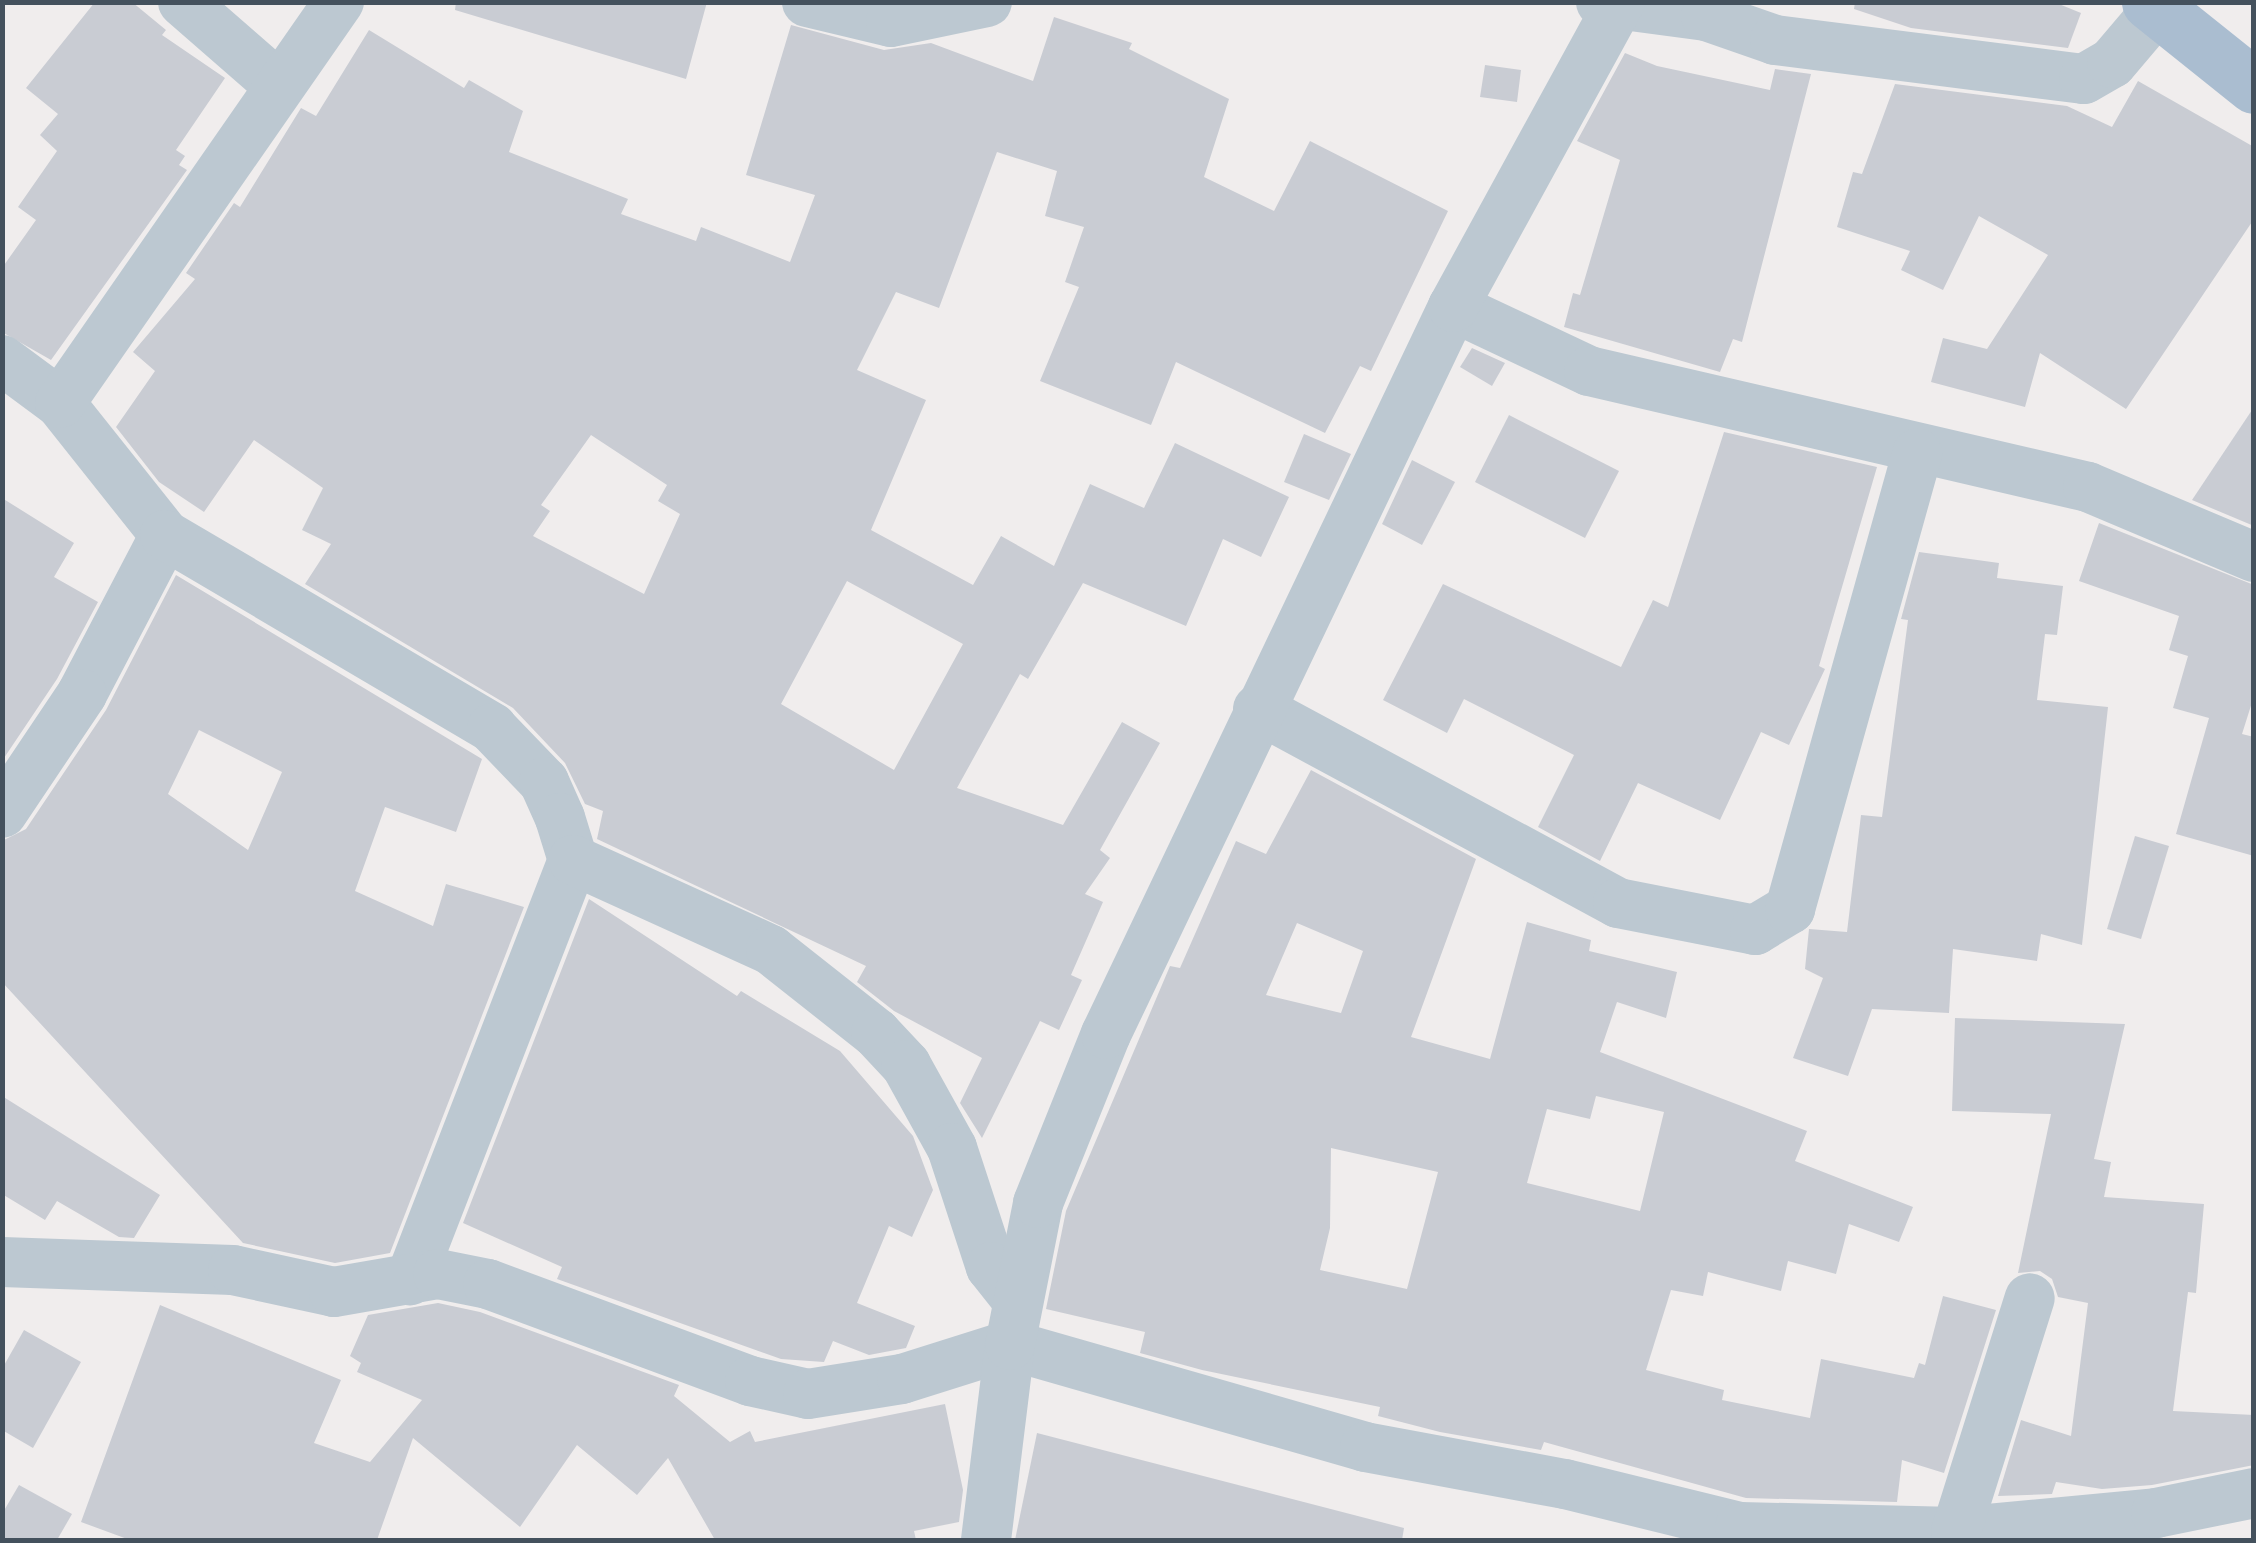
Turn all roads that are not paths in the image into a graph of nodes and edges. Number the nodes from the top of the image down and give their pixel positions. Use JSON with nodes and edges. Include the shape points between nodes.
{"nodes":[{"id":1,"x":184,"y":2,"type":"edge"},
{"id":2,"x":339,"y":2,"type":"edge"},
{"id":3,"x":806,"y":2,"type":"edge"},
{"id":4,"x":986,"y":2,"type":"edge"},
{"id":5,"x":1613,"y":3,"type":"edge"},
{"id":6,"x":2152,"y":6,"type":"edge"},
{"id":7,"x":278,"y":85,"type":"junction"},
{"id":8,"x":2254,"y":86,"type":"edge"},
{"id":9,"x":1453,"y":307,"type":"junction"},
{"id":10,"x":2,"y":360,"type":"edge"},
{"id":11,"x":60,"y":403,"type":"junction"},
{"id":12,"x":1918,"y":452,"type":"junction"},
{"id":13,"x":166,"y":535,"type":"junction"},
{"id":14,"x":2254,"y":557,"type":"edge"},
{"id":15,"x":1258,"y":709,"type":"junction"},
{"id":16,"x":2,"y":813,"type":"edge"},
{"id":17,"x":573,"y":860,"type":"junction"},
{"id":18,"x":2,"y":1262,"type":"edge"},
{"id":19,"x":410,"y":1280,"type":"junction"},
{"id":20,"x":2030,"y":1298,"type":"dead end"},
{"id":21,"x":1014,"y":1323,"type":"junction"},
{"id":22,"x":2254,"y":1492,"type":"edge"},
{"id":23,"x":2154,"y":1527,"type":"edge"},
{"id":24,"x":1956,"y":1532,"type":"junction"},
{"id":25,"x":986,"y":1540,"type":"edge"}],
"edges":[{"from":1,"to":7,"type":"street"},
{"from":2,"to":7,"type":"street"},
{"from":3,"to":4,"type":"street","via":[[891,22]]},
{"from":5,"to":6,"type":"street","via":[[1706,16],[1775,40],[2084,79],[2112,63]]},
{"from":5,"to":9,"type":"street"},
{"from":6,"to":8,"type":"main road"},
{"from":7,"to":11,"type":"street"},
{"from":9,"to":12,"type":"street","via":[[1589,371],[1796,416]]},
{"from":9,"to":15,"type":"street"},
{"from":10,"to":11,"type":"street"},
{"from":11,"to":13,"type":"street"},
{"from":12,"to":14,"type":"street","via":[[2088,487]]},
{"from":12,"to":15,"type":"street","via":[[1790,909],[1754,930],[1618,902]]},
{"from":13,"to":16,"type":"street","via":[[82,694]]},
{"from":13,"to":17,"type":"street","via":[[276,606],[492,728],[544,782]]},
{"from":15,"to":21,"type":"street","via":[[1038,1203]]},
{"from":17,"to":19,"type":"street"},
{"from":17,"to":21,"type":"street","via":[[771,950],[876,1034],[906,1066],[952,1148]]},
{"from":18,"to":19,"type":"street","via":[[233,1270],[334,1292]]},
{"from":19,"to":21,"type":"street","via":[[438,1274],[488,1284],[750,1381],[808,1394],[902,1379]]},
{"from":20,"to":24,"type":"street"},
{"from":21,"to":24,"type":"street","via":[[1365,1447],[1564,1484],[1740,1527]]},
{"from":21,"to":25,"type":"street"},
{"from":22,"to":23,"type":"street"},
{"from":23,"to":24,"type":"street"}]}
